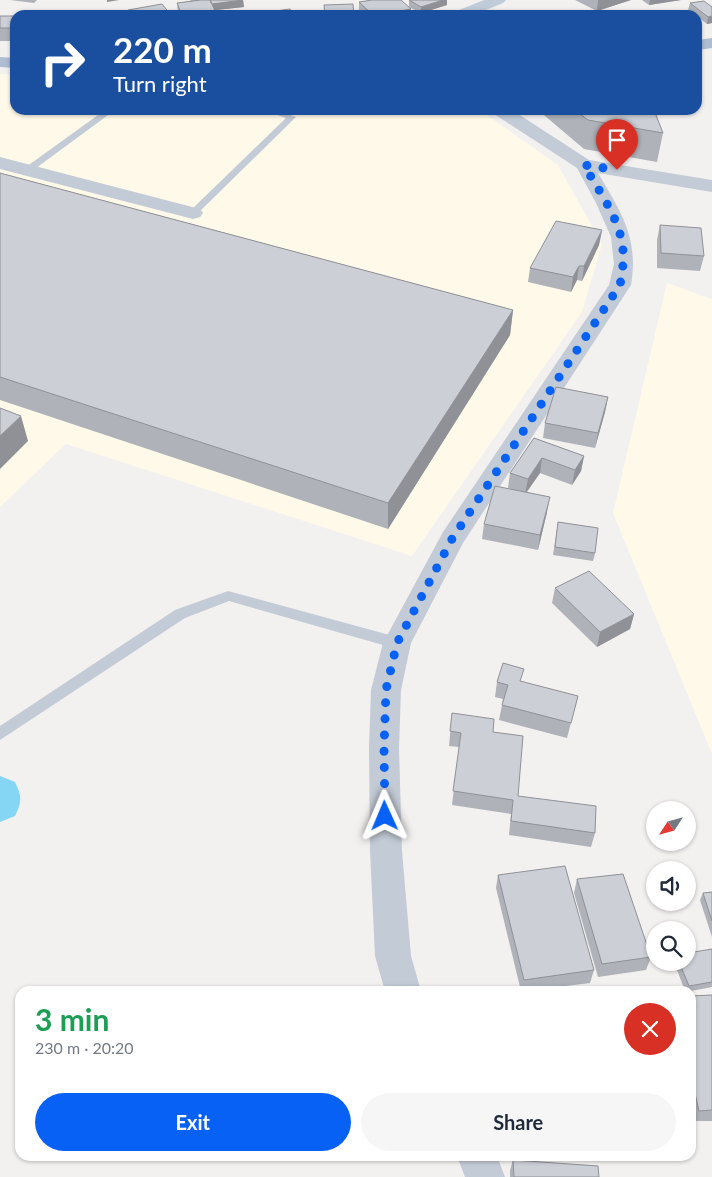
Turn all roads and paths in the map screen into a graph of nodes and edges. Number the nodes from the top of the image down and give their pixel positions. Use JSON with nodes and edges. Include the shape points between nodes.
{"nodes":[{"id":1,"x":488,"y":1,"type":"edge"},
{"id":2,"x":470,"y":10,"type":"edge"},
{"id":3,"x":104,"y":115,"type":"edge"},
{"id":4,"x":285,"y":115,"type":"edge"},
{"id":5,"x":508,"y":115,"type":"edge"},
{"id":6,"x":0,"y":163,"type":"edge"},
{"id":7,"x":584,"y":165,"type":"junction"},
{"id":8,"x":29,"y":169,"type":"junction"},
{"id":9,"x":712,"y":186,"type":"edge"},
{"id":10,"x":193,"y":213,"type":"joint"},
{"id":11,"x":397,"y":643,"type":"junction"},
{"id":12,"x":0,"y":734,"type":"edge"},
{"id":13,"x":402,"y":986,"type":"edge"},
{"id":14,"x":479,"y":1161,"type":"edge"},
{"id":15,"x":485,"y":1177,"type":"edge"}],
"edges":[{"from":1,"to":2,"type":"street"},
{"from":3,"to":8,"type":"lane"},
{"from":4,"to":10,"type":"lane","via":[[292,117]]},
{"from":5,"to":7,"type":"street"},
{"from":6,"to":8,"type":"street"},
{"from":7,"to":9,"type":"street"},
{"from":7,"to":11,"type":"street","via":[[621,237],[624,264],[620,285],[452,539]]},
{"from":8,"to":10,"type":"street"},
{"from":11,"to":12,"type":"lane","via":[[228,596],[180,614]]},
{"from":11,"to":13,"type":"street","via":[[386,690],[384,748],[393,956]]},
{"from":14,"to":15,"type":"street"}]}
